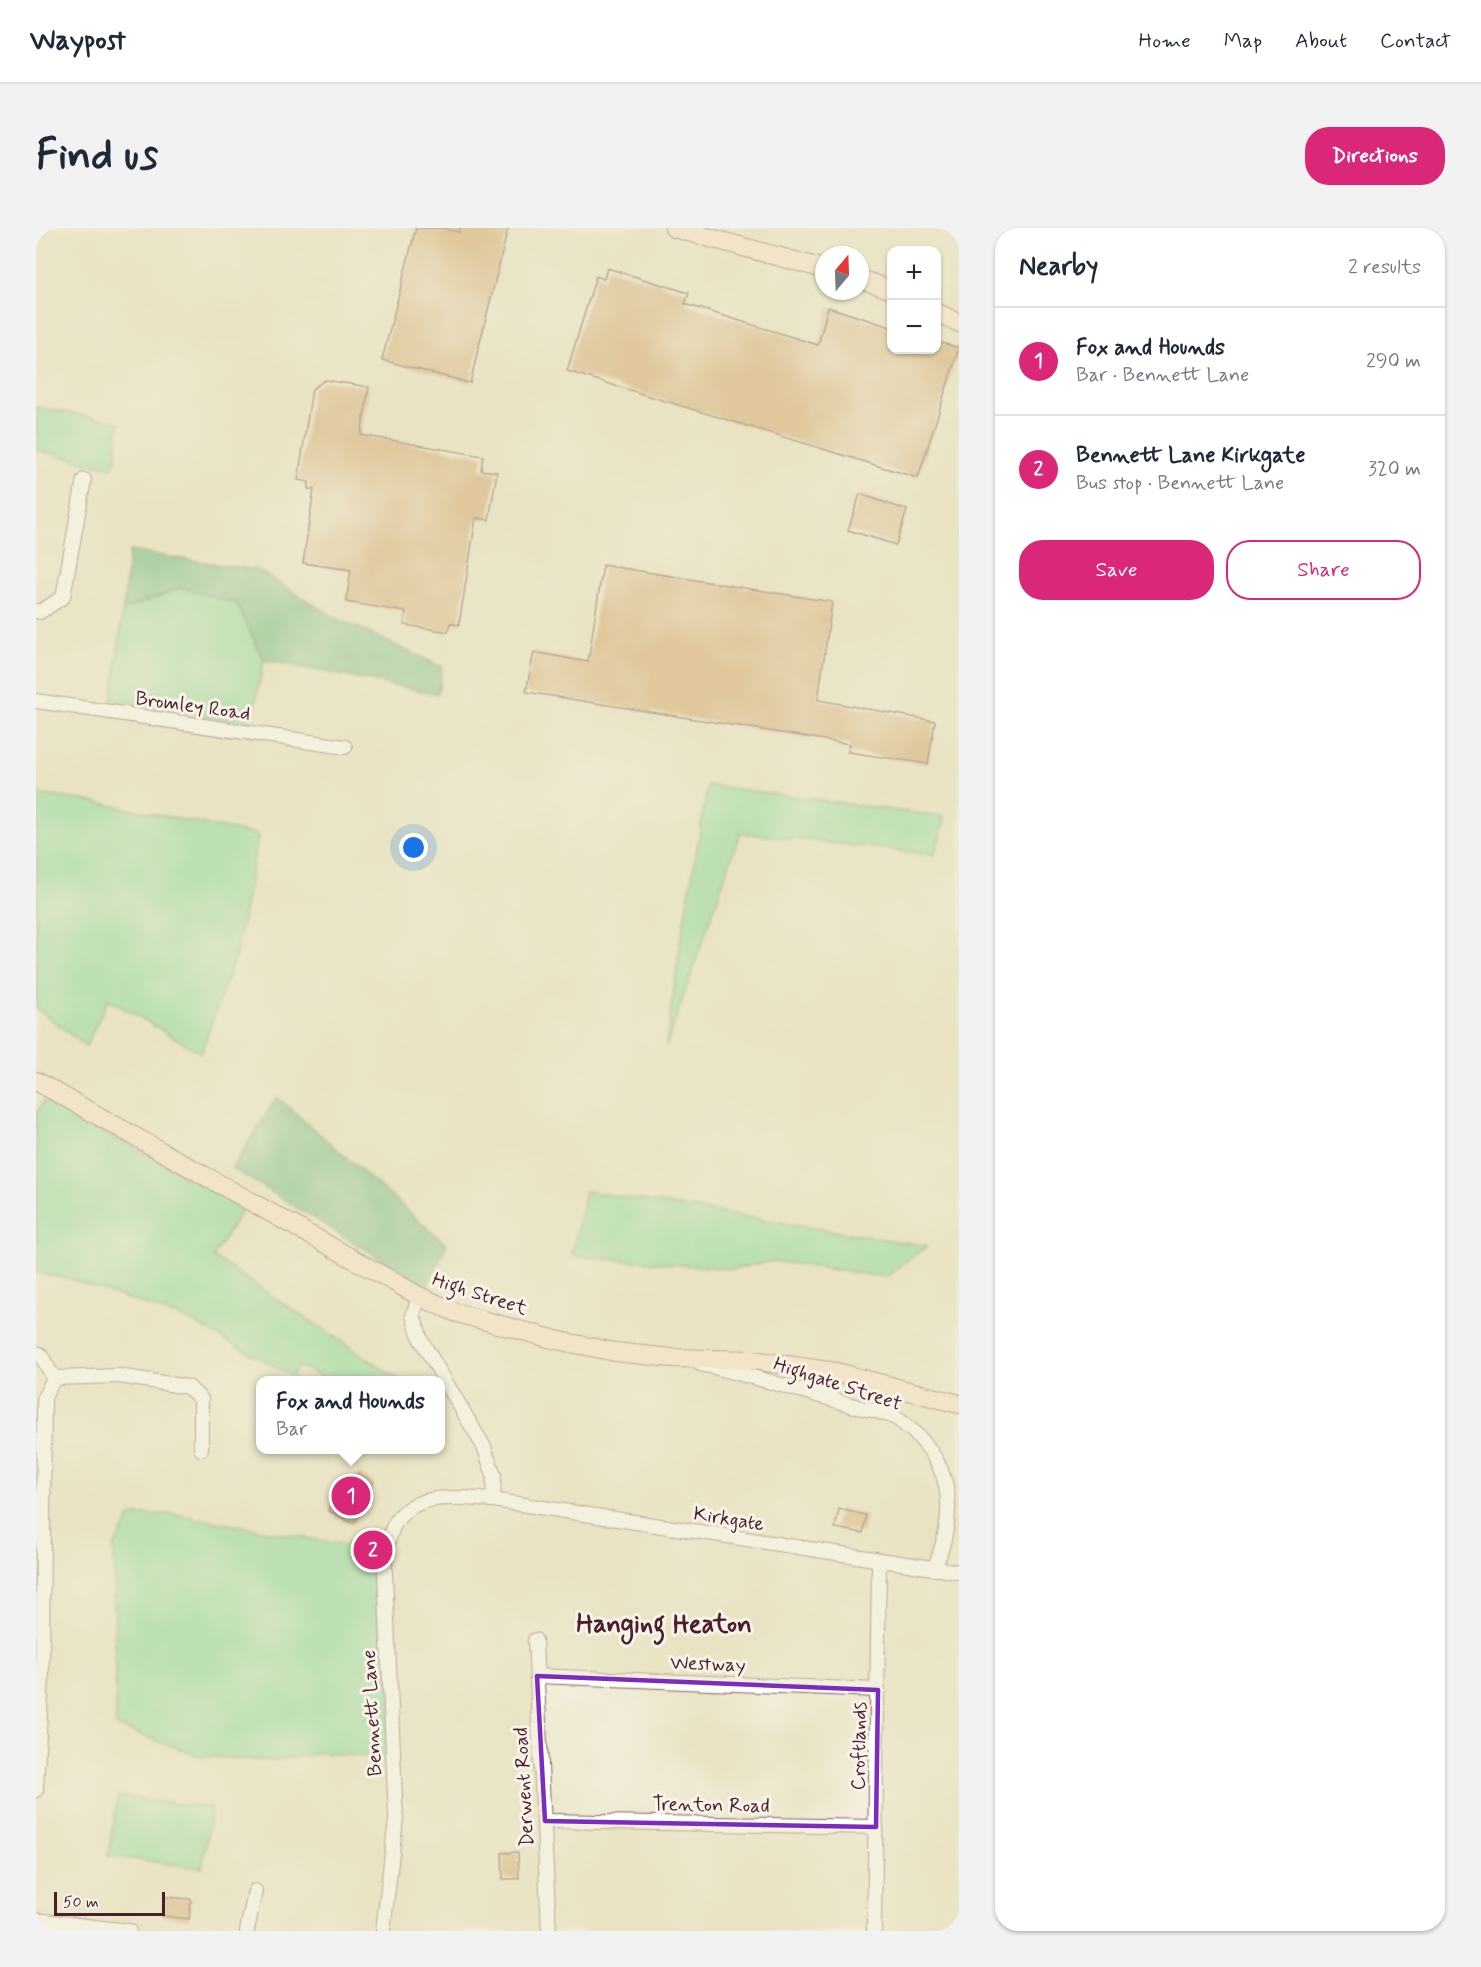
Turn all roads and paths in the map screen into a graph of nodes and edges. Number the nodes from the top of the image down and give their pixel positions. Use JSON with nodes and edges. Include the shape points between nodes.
{"nodes":[{"id":1,"x":674,"y":228,"type":"edge"},
{"id":2,"x":815,"y":267,"type":"edge"},
{"id":3,"x":869,"y":282,"type":"edge"},
{"id":4,"x":887,"y":289,"type":"edge"},
{"id":5,"x":941,"y":314,"type":"edge"},
{"id":6,"x":959,"y":323,"type":"edge"},
{"id":7,"x":89,"y":478,"type":"dead end"},
{"id":8,"x":36,"y":612,"type":"edge"},
{"id":9,"x":36,"y":701,"type":"edge"},
{"id":10,"x":345,"y":747,"type":"dead end"},
{"id":11,"x":36,"y":1081,"type":"edge"},
{"id":12,"x":419,"y":1296,"type":"junction"},
{"id":13,"x":36,"y":1353,"type":"edge"},
{"id":14,"x":672,"y":1358,"type":"junction"},
{"id":15,"x":442,"y":1376,"type":"edge"},
{"id":16,"x":54,"y":1378,"type":"junction"},
{"id":17,"x":445,"y":1381,"type":"edge"},
{"id":18,"x":959,"y":1404,"type":"edge"},
{"id":19,"x":201,"y":1449,"type":"dead end"},
{"id":20,"x":493,"y":1500,"type":"junction"},
{"id":21,"x":415,"y":1503,"type":"joint"},
{"id":22,"x":954,"y":1518,"type":"edge"},
{"id":23,"x":879,"y":1561,"type":"junction"},
{"id":24,"x":934,"y":1569,"type":"junction"},
{"id":25,"x":959,"y":1572,"type":"edge"},
{"id":26,"x":535,"y":1640,"type":"dead end"},
{"id":27,"x":537,"y":1676,"type":"junction"},
{"id":28,"x":878,"y":1690,"type":"junction"},
{"id":29,"x":36,"y":1790,"type":"edge"},
{"id":30,"x":545,"y":1821,"type":"junction"},
{"id":31,"x":876,"y":1827,"type":"junction"},
{"id":32,"x":255,"y":1892,"type":"dead end"},
{"id":33,"x":36,"y":1920,"type":"edge"},
{"id":34,"x":129,"y":1931,"type":"edge"},
{"id":35,"x":247,"y":1931,"type":"edge"},
{"id":36,"x":383,"y":1931,"type":"edge"},
{"id":37,"x":549,"y":1931,"type":"edge"},
{"id":38,"x":874,"y":1931,"type":"edge"}],
"edges":[{"from":1,"to":2,"type":"street"},
{"from":3,"to":4,"type":"street"},
{"from":5,"to":6,"type":"street"},
{"from":7,"to":8,"type":"street","via":[[63,597]]},
{"from":9,"to":10,"type":"street","name":"Bromley Road"},
{"from":11,"to":12,"type":"street","name":"High Street"},
{"from":12,"to":14,"type":"street","name":"High Street","via":[[457,1313],[556,1340]]},
{"from":12,"to":15,"type":"street","via":[[413,1315],[421,1340]]},
{"from":13,"to":16,"type":"street"},
{"from":14,"to":18,"type":"street","name":"High Street","via":[[752,1360],[836,1372]]},
{"from":14,"to":22,"type":"street","name":"Highgate Street","via":[[760,1378],[898,1419],[937,1456]]},
{"from":16,"to":19,"type":"street","via":[[119,1376],[188,1387],[201,1399]]},
{"from":16,"to":29,"type":"street","via":[[44,1398],[42,1676]]},
{"from":17,"to":20,"type":"street","via":[[484,1447],[494,1475]]},
{"from":20,"to":21,"type":"street","name":"Kirkgate","via":[[454,1497]]},
{"from":20,"to":23,"type":"street","name":"Kirkgate"},
{"from":21,"to":36,"type":"street","name":"Bennett Lane","via":[[395,1524],[384,1552],[396,1819]]},
{"from":22,"to":24,"type":"street","name":"Highgate Street"},
{"from":23,"to":24,"type":"street","name":"Kirkgate"},
{"from":23,"to":28,"type":"street","name":"Croftlands"},
{"from":24,"to":25,"type":"street","name":"Kirkgate"},
{"from":26,"to":27,"type":"street","name":"Derwent Road"},
{"from":27,"to":28,"type":"street","name":"Westway"},
{"from":27,"to":30,"type":"street","name":"Derwent Road"},
{"from":28,"to":31,"type":"street","name":"Croftlands"},
{"from":30,"to":31,"type":"street","name":"Trenton Road"},
{"from":30,"to":37,"type":"street","name":"Derwent Road"},
{"from":31,"to":38,"type":"street","name":"Croftlands"},
{"from":32,"to":35,"type":"street"},
{"from":33,"to":34,"type":"street"}]}
